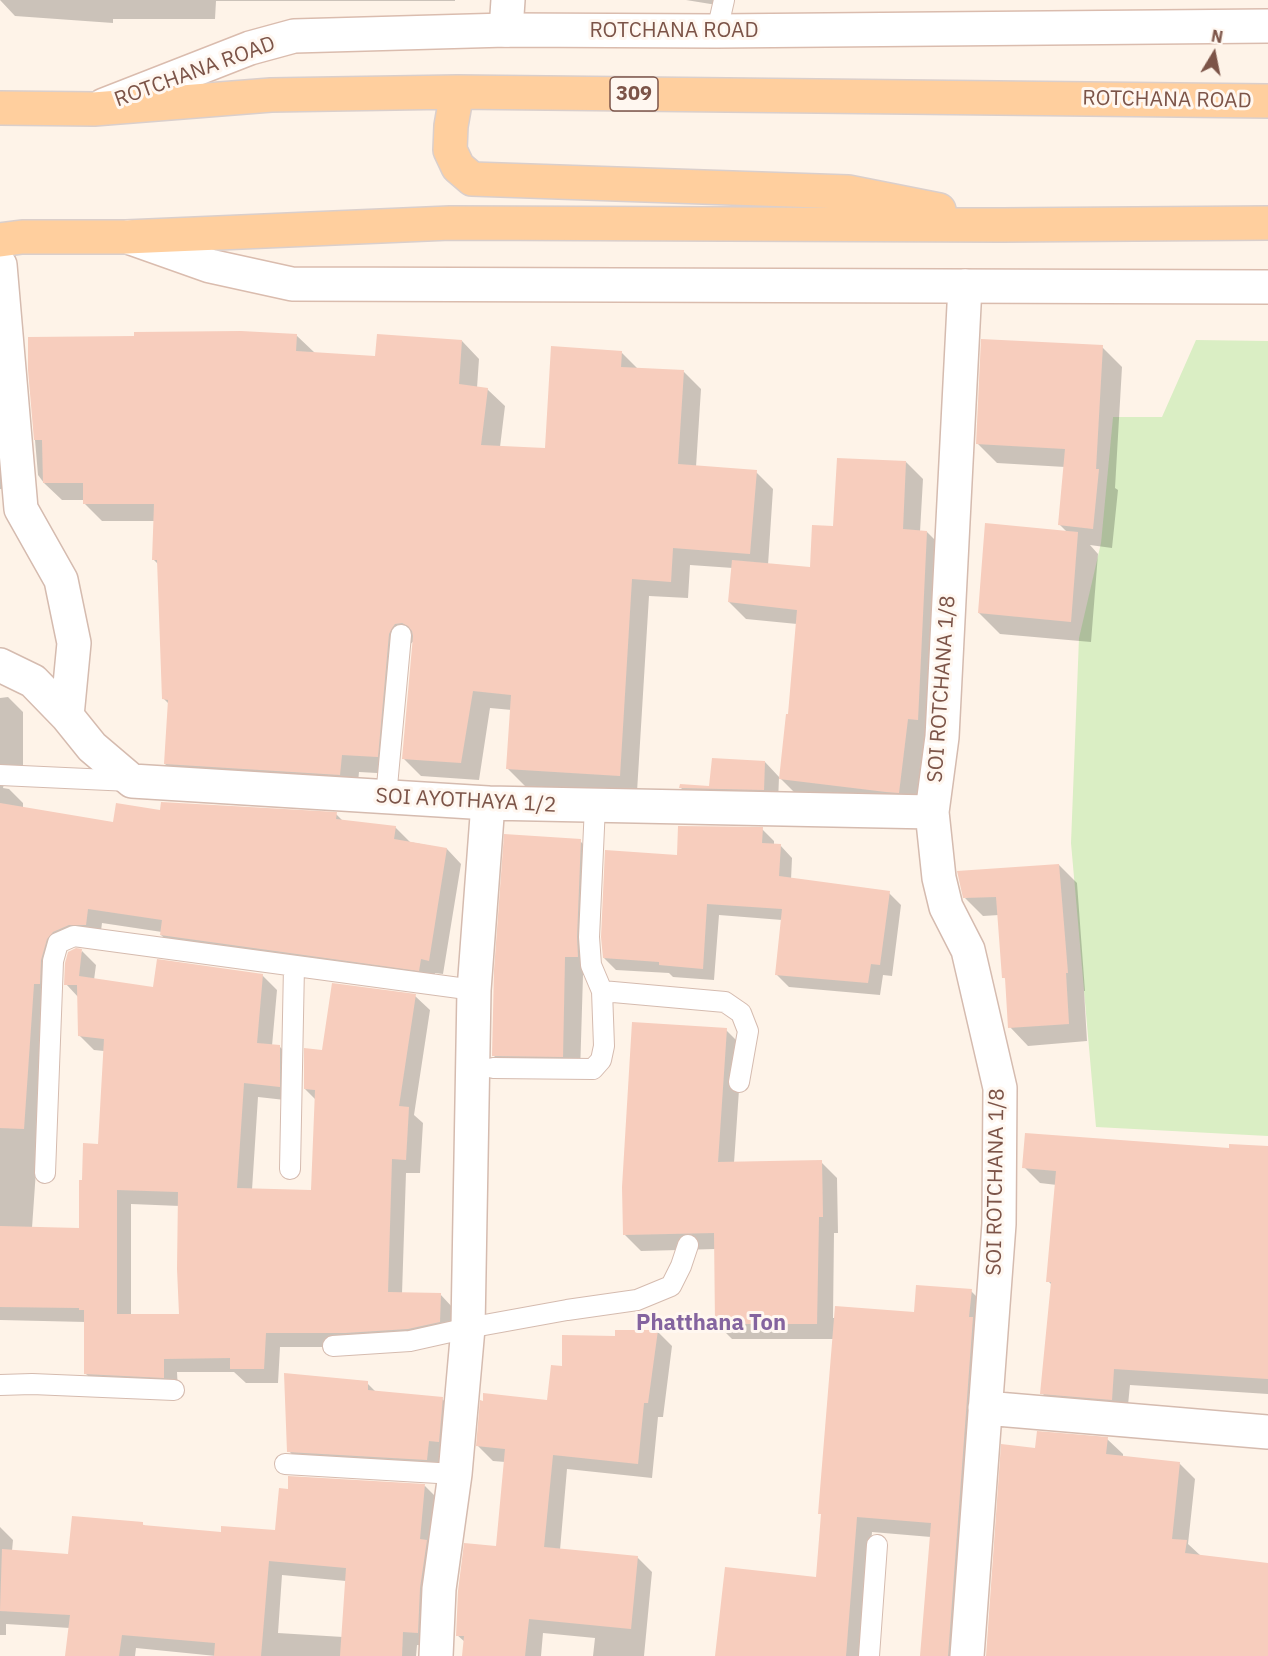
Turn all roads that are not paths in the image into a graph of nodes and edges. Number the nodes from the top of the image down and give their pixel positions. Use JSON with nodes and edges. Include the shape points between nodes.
{"nodes":[{"id":1,"x":724,"y":0,"type":"edge"},
{"id":2,"x":507,"y":15,"type":"edge"},
{"id":3,"x":1268,"y":26,"type":"edge"},
{"id":4,"x":717,"y":31,"type":"junction"},
{"id":5,"x":458,"y":92,"type":"junction"},
{"id":6,"x":1268,"y":101,"type":"edge"},
{"id":7,"x":0,"y":108,"type":"edge"},
{"id":8,"x":94,"y":109,"type":"junction"},
{"id":9,"x":1268,"y":223,"type":"edge"},
{"id":10,"x":1002,"y":225,"type":"junction"},
{"id":11,"x":126,"y":237,"type":"junction"},
{"id":12,"x":0,"y":240,"type":"edge"},
{"id":13,"x":0,"y":265,"type":"edge"},
{"id":14,"x":965,"y":286,"type":"junction"},
{"id":15,"x":1268,"y":287,"type":"edge"},
{"id":16,"x":401,"y":635,"type":"dead end"},
{"id":17,"x":0,"y":665,"type":"edge"},
{"id":18,"x":67,"y":716,"type":"junction"},
{"id":19,"x":0,"y":775,"type":"edge"},
{"id":20,"x":132,"y":781,"type":"junction"},
{"id":21,"x":386,"y":797,"type":"junction"},
{"id":22,"x":488,"y":804,"type":"junction"},
{"id":23,"x":595,"y":806,"type":"junction"},
{"id":24,"x":932,"y":812,"type":"junction"},
{"id":25,"x":294,"y":966,"type":"junction"},
{"id":26,"x":474,"y":990,"type":"junction"},
{"id":27,"x":602,"y":991,"type":"junction"},
{"id":28,"x":494,"y":1068,"type":"dead end"},
{"id":29,"x":740,"y":1082,"type":"dead end"},
{"id":30,"x":290,"y":1169,"type":"dead end"},
{"id":31,"x":45,"y":1173,"type":"dead end"},
{"id":32,"x":688,"y":1245,"type":"dead end"},
{"id":33,"x":468,"y":1328,"type":"junction"},
{"id":34,"x":333,"y":1346,"type":"dead end"},
{"id":35,"x":0,"y":1385,"type":"edge"},
{"id":36,"x":174,"y":1390,"type":"dead end"},
{"id":37,"x":985,"y":1408,"type":"junction"},
{"id":38,"x":1268,"y":1432,"type":"edge"},
{"id":39,"x":285,"y":1464,"type":"dead end"},
{"id":40,"x":454,"y":1474,"type":"junction"},
{"id":41,"x":877,"y":1545,"type":"dead end"},
{"id":42,"x":436,"y":1656,"type":"edge"},
{"id":43,"x":869,"y":1656,"type":"edge"},
{"id":44,"x":967,"y":1656,"type":"edge"}],
"edges":[{"from":1,"to":4,"type":"lane"},
{"from":2,"to":4,"type":"street","name":"ROTCHANA ROAD"},
{"from":2,"to":8,"type":"street","name":"ROTCHANA ROAD","via":[[294,36],[250,48]]},
{"from":3,"to":4,"type":"street","name":"ROTCHANA ROAD"},
{"from":5,"to":6,"type":"main road","name":"ROTCHANA ROAD","number":"309"},
{"from":5,"to":8,"type":"main road","name":"ROTCHANA ROAD","number":"309","via":[[271,95]]},
{"from":5,"to":10,"type":"main road","via":[[450,150],[458,167],[472,178],[848,192]]},
{"from":7,"to":8,"type":"main road","name":"ROTCHANA ROAD","number":"309"},
{"from":9,"to":10,"type":"main road"},
{"from":10,"to":11,"type":"main road","via":[[450,223]]},
{"from":11,"to":12,"type":"main road"},
{"from":11,"to":14,"type":"street","via":[[210,266],[292,284]]},
{"from":13,"to":18,"type":"street","via":[[21,509],[61,579],[74,643]]},
{"from":14,"to":15,"type":"street"},
{"from":14,"to":24,"type":"street","name":"SOI ROTCHANA 1/8","via":[[942,737]]},
{"from":16,"to":21,"type":"lane"},
{"from":17,"to":18,"type":"street","via":[[33,681]]},
{"from":18,"to":20,"type":"street","via":[[92,747]]},
{"from":19,"to":20,"type":"lane","name":"SOI AYOTHAYA 1/2"},
{"from":20,"to":21,"type":"street","name":"SOI AYOTHAYA 1/2"},
{"from":21,"to":22,"type":"street","name":"SOI AYOTHAYA 1/2"},
{"from":22,"to":23,"type":"street","name":"SOI AYOTHAYA 1/2"},
{"from":22,"to":26,"type":"street"},
{"from":23,"to":24,"type":"street","name":"SOI AYOTHAYA 1/2"},
{"from":23,"to":27,"type":"lane","via":[[591,965]]},
{"from":24,"to":37,"type":"street","name":"SOI ROTCHANA 1/8","via":[[946,907],[968,950],[1000,1088],[999,1224]]},
{"from":25,"to":26,"type":"lane"},
{"from":25,"to":30,"type":"lane"},
{"from":25,"to":31,"type":"lane","via":[[74,936],[58,943],[53,961]]},
{"from":26,"to":33,"type":"street"},
{"from":27,"to":28,"type":"lane","via":[[604,1046],[602,1060],[593,1069]]},
{"from":27,"to":29,"type":"lane","via":[[725,1002],[741,1013],[748,1031]]},
{"from":32,"to":33,"type":"lane","via":[[671,1286],[637,1300]]},
{"from":33,"to":34,"type":"lane","via":[[410,1341]]},
{"from":33,"to":40,"type":"street"},
{"from":35,"to":36,"type":"lane"},
{"from":37,"to":38,"type":"street"},
{"from":37,"to":44,"type":"street","name":"SOI ROTCHANA 1/8"},
{"from":39,"to":40,"type":"lane"},
{"from":40,"to":42,"type":"street","via":[[439,1589]]},
{"from":41,"to":43,"type":"lane"}]}
